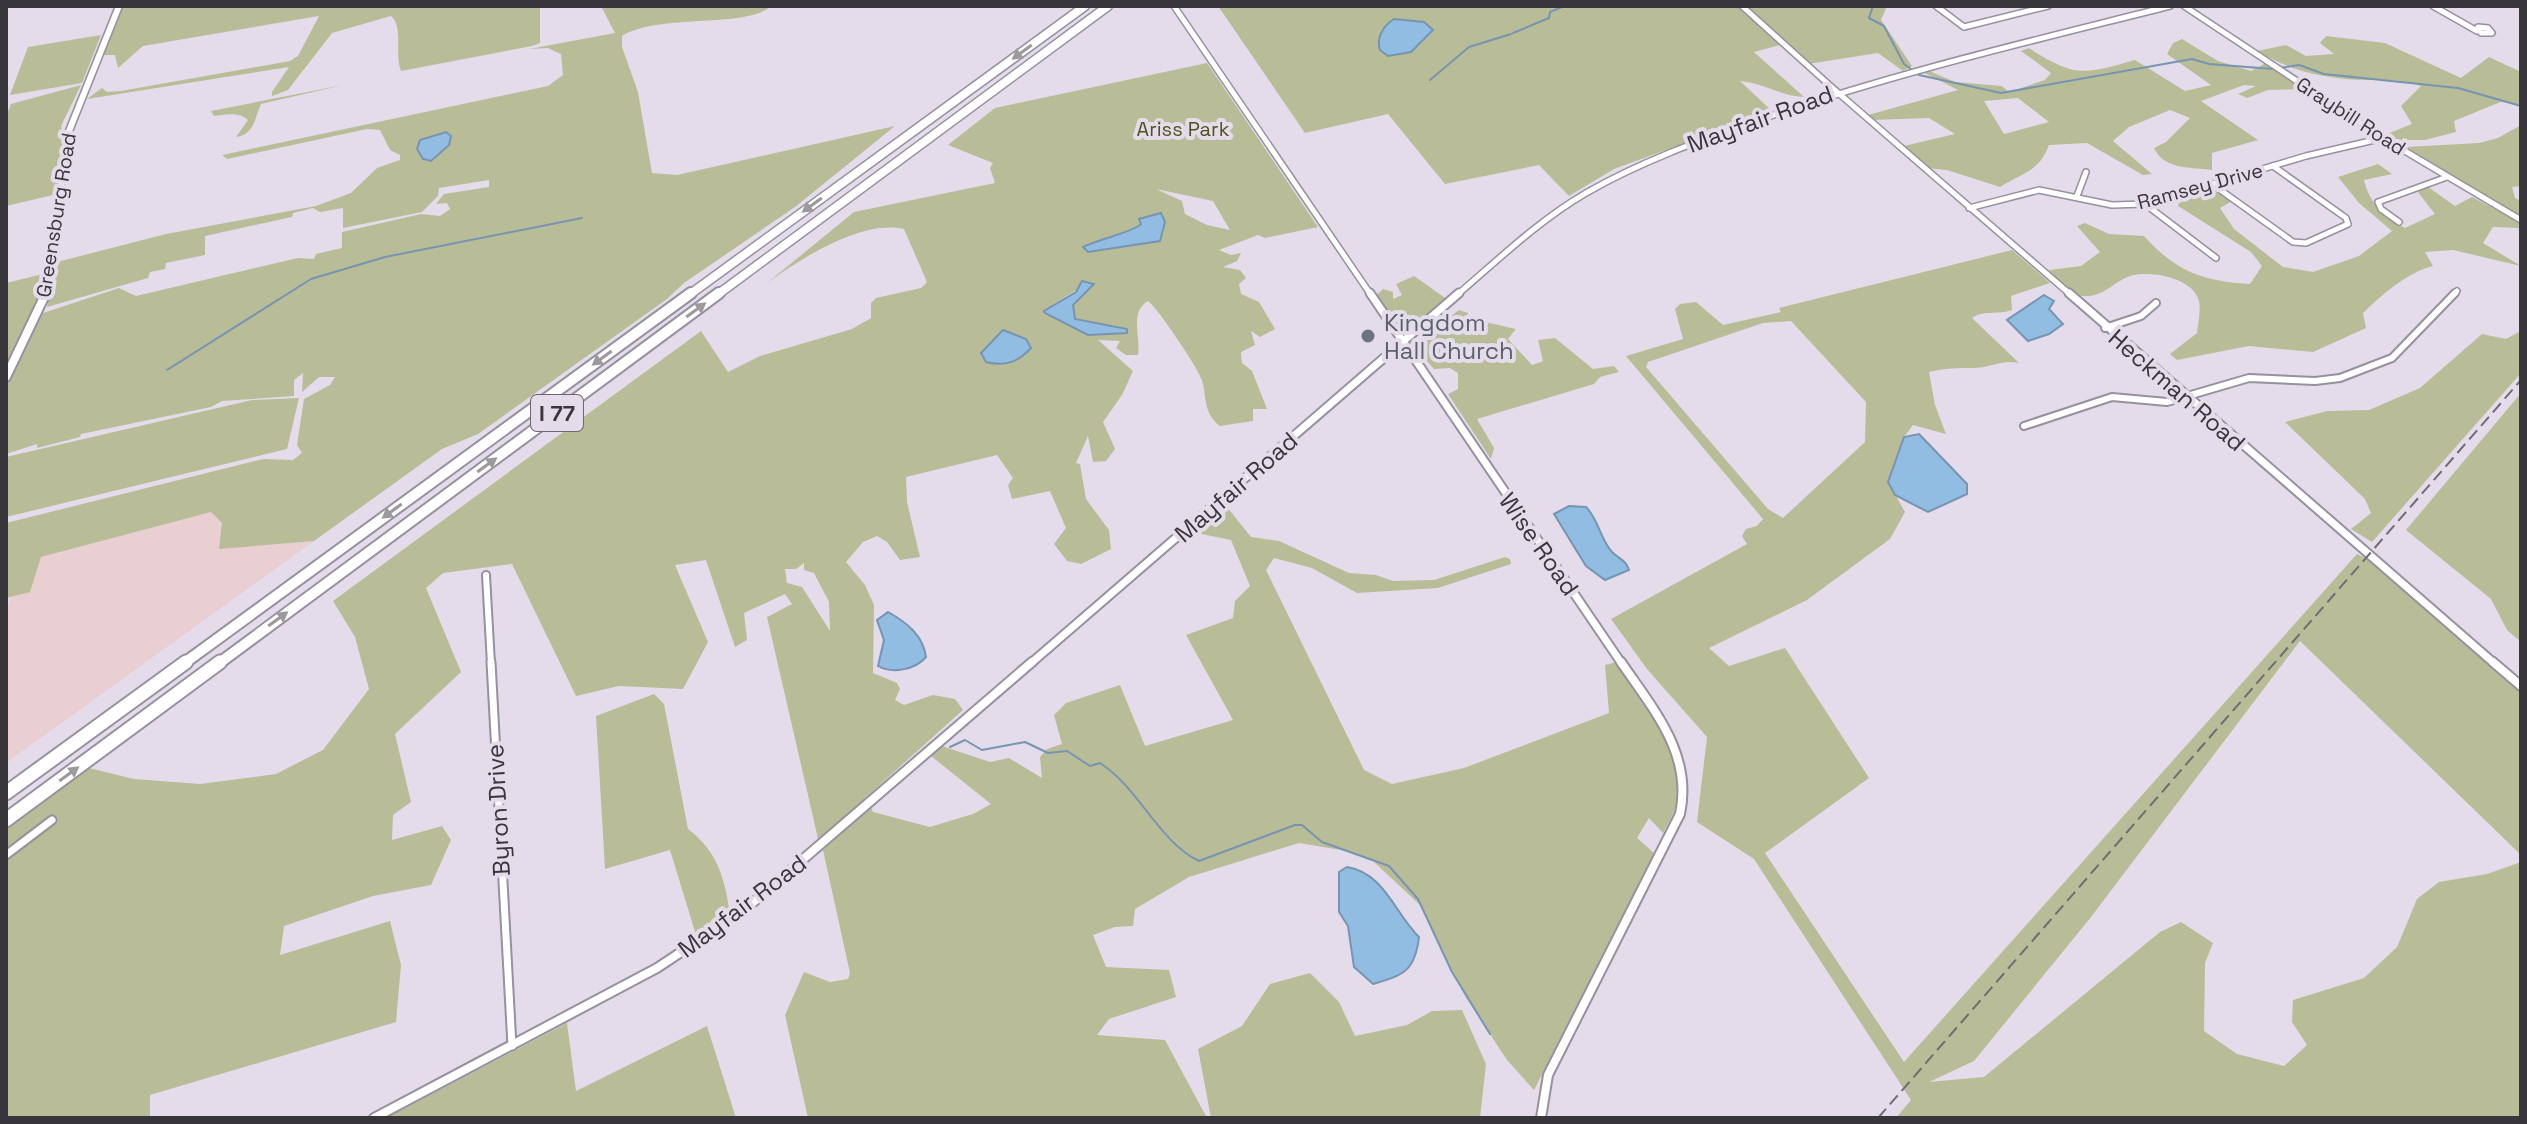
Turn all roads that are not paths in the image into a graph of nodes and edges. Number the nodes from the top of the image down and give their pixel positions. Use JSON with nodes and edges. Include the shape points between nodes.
{"nodes":[{"id":1,"x":119,"y":6,"type":"edge"},
{"id":2,"x":1085,"y":6,"type":"edge"},
{"id":3,"x":1108,"y":6,"type":"edge"},
{"id":4,"x":1174,"y":6,"type":"edge"},
{"id":5,"x":1742,"y":6,"type":"edge"},
{"id":6,"x":1936,"y":6,"type":"edge"},
{"id":7,"x":2044,"y":6,"type":"edge"},
{"id":8,"x":2170,"y":6,"type":"edge"},
{"id":9,"x":2184,"y":6,"type":"edge"},
{"id":10,"x":2433,"y":6,"type":"edge"},
{"id":11,"x":2477,"y":31,"type":"dead end"},
{"id":12,"x":1836,"y":91,"type":"junction"},
{"id":13,"x":2383,"y":138,"type":"junction"},
{"id":14,"x":2273,"y":166,"type":"junction"},
{"id":15,"x":2086,"y":172,"type":"dead end"},
{"id":16,"x":2447,"y":177,"type":"junction"},
{"id":17,"x":2212,"y":184,"type":"junction"},
{"id":18,"x":2077,"y":196,"type":"junction"},
{"id":19,"x":2145,"y":204,"type":"junction"},
{"id":20,"x":1968,"y":208,"type":"junction"},
{"id":21,"x":2521,"y":220,"type":"edge"},
{"id":22,"x":2399,"y":222,"type":"dead end"},
{"id":23,"x":2216,"y":258,"type":"dead end"},
{"id":24,"x":2457,"y":291,"type":"dead end"},
{"id":25,"x":2156,"y":303,"type":"dead end"},
{"id":26,"x":2105,"y":328,"type":"junction"},
{"id":27,"x":1402,"y":345,"type":"junction"},
{"id":28,"x":6,"y":377,"type":"edge"},
{"id":29,"x":2187,"y":398,"type":"junction"},
{"id":30,"x":2024,"y":426,"type":"dead end"},
{"id":31,"x":486,"y":575,"type":"dead end"},
{"id":32,"x":2521,"y":686,"type":"edge"},
{"id":33,"x":6,"y":793,"type":"edge"},
{"id":34,"x":6,"y":820,"type":"edge"},
{"id":35,"x":52,"y":820,"type":"dead end"},
{"id":36,"x":6,"y":855,"type":"edge"},
{"id":37,"x":512,"y":1046,"type":"junction"},
{"id":38,"x":374,"y":1118,"type":"edge"},
{"id":39,"x":1541,"y":1118,"type":"edge"}],
"edges":[{"from":1,"to":28,"type":"main road","name":"Greensburg Road","via":[[67,136],[44,300]]},
{"from":2,"to":33,"type":"highway","number":"I 77","one_way":true},
{"from":34,"to":3,"type":"highway","number":"I 77","one_way":true},
{"from":4,"to":27,"type":"street","name":"Wise Road"},
{"from":5,"to":12,"type":"street"},
{"from":6,"to":7,"type":"street","via":[[1964,27]]},
{"from":8,"to":12,"type":"street","name":"Mayfair Road"},
{"from":9,"to":13,"type":"street","name":"Graybill Road"},
{"from":10,"to":11,"type":"street"},
{"from":12,"to":20,"type":"street","name":"Heckman Road"},
{"from":12,"to":27,"type":"street","name":"Mayfair Road","via":[[1596,184],[1535,228]]},
{"from":13,"to":14,"type":"street","name":"Ramsey Drive"},
{"from":13,"to":16,"type":"street","name":"Graybill Road"},
{"from":14,"to":17,"type":"street","name":"Ramsey Drive"},
{"from":14,"to":17,"type":"street","via":[[2343,215],[2348,224],[2306,243],[2288,239]]},
{"from":15,"to":18,"type":"street"},
{"from":16,"to":21,"type":"street","name":"Graybill Road"},
{"from":16,"to":22,"type":"street","via":[[2378,202]]},
{"from":17,"to":19,"type":"street","name":"Ramsey Drive"},
{"from":18,"to":19,"type":"street","name":"Ramsey Drive","via":[[2112,205]]},
{"from":18,"to":20,"type":"street","name":"Ramsey Drive","via":[[2031,191]]},
{"from":19,"to":23,"type":"street"},
{"from":20,"to":26,"type":"street","name":"Heckman Road"},
{"from":24,"to":29,"type":"street","via":[[2386,362],[2325,381],[2249,378]]},
{"from":25,"to":26,"type":"street","via":[[2141,316]]},
{"from":26,"to":29,"type":"street","name":"Heckman Road"},
{"from":27,"to":37,"type":"street","name":"Mayfair Road","via":[[743,911],[682,954]]},
{"from":27,"to":39,"type":"street","name":"Wise Road","via":[[1646,698],[1676,747],[1685,773],[1680,814],[1548,1075]]},
{"from":29,"to":30,"type":"street","via":[[2158,402],[2112,397]]},
{"from":29,"to":32,"type":"street","name":"Heckman Road"},
{"from":31,"to":37,"type":"street","name":"Byron Drive"},
{"from":35,"to":36,"type":"street"},
{"from":37,"to":38,"type":"street","name":"Mayfair Road"}]}
